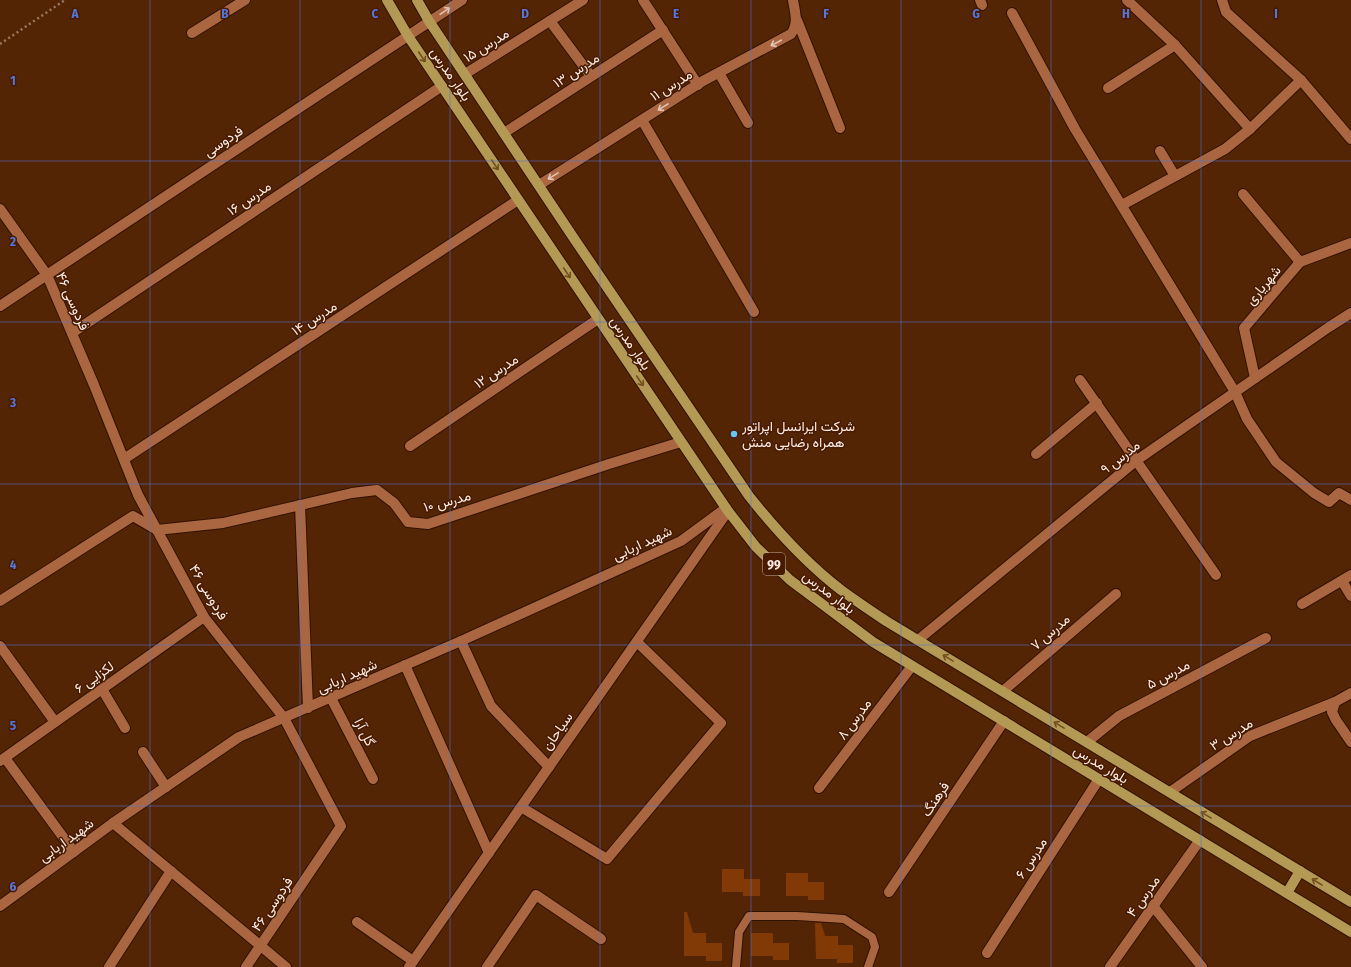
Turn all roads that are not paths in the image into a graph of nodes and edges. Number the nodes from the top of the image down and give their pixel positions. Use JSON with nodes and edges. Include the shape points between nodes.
{"nodes":[{"id":1,"x":244,"y":0,"type":"edge"},
{"id":2,"x":387,"y":0,"type":"edge"},
{"id":3,"x":417,"y":0,"type":"edge"},
{"id":4,"x":462,"y":0,"type":"edge"},
{"id":5,"x":583,"y":0,"type":"edge"},
{"id":6,"x":644,"y":0,"type":"edge"},
{"id":7,"x":793,"y":0,"type":"edge"},
{"id":8,"x":1127,"y":0,"type":"edge"},
{"id":9,"x":1222,"y":0,"type":"edge"},
{"id":10,"x":1012,"y":13,"type":"dead end"},
{"id":11,"x":796,"y":18,"type":"junction"},
{"id":12,"x":429,"y":21,"type":"junction"},
{"id":13,"x":550,"y":21,"type":"junction"},
{"id":14,"x":663,"y":30,"type":"junction"},
{"id":15,"x":192,"y":33,"type":"dead end"},
{"id":16,"x":408,"y":36,"type":"junction"},
{"id":17,"x":1175,"y":46,"type":"junction"},
{"id":18,"x":719,"y":73,"type":"junction"},
{"id":19,"x":465,"y":74,"type":"junction"},
{"id":20,"x":591,"y":76,"type":"junction"},
{"id":21,"x":1301,"y":80,"type":"junction"},
{"id":22,"x":698,"y":84,"type":"junction"},
{"id":23,"x":442,"y":86,"type":"junction"},
{"id":24,"x":1108,"y":88,"type":"dead end"},
{"id":25,"x":642,"y":120,"type":"junction"},
{"id":26,"x":748,"y":123,"type":"dead end"},
{"id":27,"x":840,"y":128,"type":"dead end"},
{"id":28,"x":1250,"y":129,"type":"junction"},
{"id":29,"x":504,"y":134,"type":"junction"},
{"id":30,"x":1350,"y":136,"type":"edge"},
{"id":31,"x":1160,"y":151,"type":"dead end"},
{"id":32,"x":1176,"y":176,"type":"junction"},
{"id":33,"x":539,"y":185,"type":"junction"},
{"id":34,"x":1243,"y":194,"type":"dead end"},
{"id":35,"x":518,"y":200,"type":"junction"},
{"id":36,"x":1122,"y":205,"type":"junction"},
{"id":37,"x":0,"y":209,"type":"edge"},
{"id":38,"x":1351,"y":243,"type":"edge"},
{"id":39,"x":1300,"y":262,"type":"junction"},
{"id":40,"x":47,"y":274,"type":"junction"},
{"id":41,"x":0,"y":306,"type":"edge"},
{"id":42,"x":754,"y":312,"type":"dead end"},
{"id":43,"x":1351,"y":313,"type":"edge"},
{"id":44,"x":598,"y":319,"type":"junction"},
{"id":45,"x":72,"y":333,"type":"junction"},
{"id":46,"x":1255,"y":378,"type":"junction"},
{"id":47,"x":1080,"y":380,"type":"dead end"},
{"id":48,"x":1235,"y":392,"type":"junction"},
{"id":49,"x":1096,"y":403,"type":"junction"},
{"id":50,"x":681,"y":442,"type":"junction"},
{"id":51,"x":410,"y":446,"type":"dead end"},
{"id":52,"x":1036,"y":454,"type":"dead end"},
{"id":53,"x":124,"y":459,"type":"junction"},
{"id":54,"x":1137,"y":460,"type":"junction"},
{"id":55,"x":1351,"y":500,"type":"edge"},
{"id":56,"x":300,"y":505,"type":"junction"},
{"id":57,"x":727,"y":510,"type":"junction"},
{"id":58,"x":157,"y":530,"type":"junction"},
{"id":59,"x":692,"y":533,"type":"junction"},
{"id":60,"x":704,"y":545,"type":"junction"},
{"id":61,"x":1216,"y":575,"type":"dead end"},
{"id":62,"x":1347,"y":578,"type":"edge"},
{"id":63,"x":1116,"y":594,"type":"dead end"},
{"id":64,"x":1351,"y":596,"type":"edge"},
{"id":65,"x":0,"y":601,"type":"edge"},
{"id":66,"x":1302,"y":604,"type":"dead end"},
{"id":67,"x":204,"y":617,"type":"junction"},
{"id":68,"x":1266,"y":638,"type":"dead end"},
{"id":69,"x":918,"y":640,"type":"junction"},
{"id":70,"x":461,"y":641,"type":"junction"},
{"id":71,"x":636,"y":642,"type":"junction"},
{"id":72,"x":0,"y":646,"type":"edge"},
{"id":73,"x":405,"y":666,"type":"junction"},
{"id":74,"x":912,"y":666,"type":"junction"},
{"id":75,"x":102,"y":689,"type":"junction"},
{"id":76,"x":1003,"y":692,"type":"junction"},
{"id":77,"x":1351,"y":694,"type":"edge"},
{"id":78,"x":331,"y":698,"type":"junction"},
{"id":79,"x":1335,"y":702,"type":"junction"},
{"id":80,"x":308,"y":708,"type":"junction"},
{"id":81,"x":284,"y":718,"type":"junction"},
{"id":82,"x":55,"y":722,"type":"junction"},
{"id":83,"x":1004,"y":722,"type":"junction"},
{"id":84,"x":125,"y":728,"type":"dead end"},
{"id":85,"x":1087,"y":742,"type":"junction"},
{"id":86,"x":1351,"y":742,"type":"edge"},
{"id":87,"x":143,"y":752,"type":"dead end"},
{"id":88,"x":2,"y":759,"type":"edge"},
{"id":89,"x":549,"y":766,"type":"junction"},
{"id":90,"x":373,"y":779,"type":"dead end"},
{"id":91,"x":1099,"y":779,"type":"junction"},
{"id":92,"x":166,"y":787,"type":"junction"},
{"id":93,"x":820,"y":788,"type":"dead end"},
{"id":94,"x":1170,"y":792,"type":"junction"},
{"id":95,"x":521,"y":807,"type":"junction"},
{"id":96,"x":113,"y":824,"type":"junction"},
{"id":97,"x":1200,"y":840,"type":"junction"},
{"id":98,"x":74,"y":852,"type":"junction"},
{"id":99,"x":489,"y":853,"type":"junction"},
{"id":100,"x":171,"y":871,"type":"junction"},
{"id":101,"x":1300,"y":872,"type":"junction"},
{"id":102,"x":889,"y":892,"type":"dead end"},
{"id":103,"x":1286,"y":893,"type":"junction"},
{"id":104,"x":1351,"y":902,"type":"edge"},
{"id":105,"x":0,"y":906,"type":"edge"},
{"id":106,"x":1153,"y":906,"type":"junction"},
{"id":107,"x":357,"y":922,"type":"dead end"},
{"id":108,"x":1351,"y":932,"type":"edge"},
{"id":109,"x":602,"y":938,"type":"dead end"},
{"id":110,"x":261,"y":946,"type":"junction"},
{"id":111,"x":987,"y":953,"type":"dead end"},
{"id":112,"x":411,"y":964,"type":"edge"},
{"id":113,"x":109,"y":967,"type":"edge"},
{"id":114,"x":246,"y":967,"type":"edge"},
{"id":115,"x":286,"y":967,"type":"edge"},
{"id":116,"x":487,"y":967,"type":"edge"},
{"id":117,"x":736,"y":967,"type":"edge"},
{"id":118,"x":868,"y":967,"type":"edge"},
{"id":119,"x":1110,"y":967,"type":"edge"},
{"id":120,"x":1202,"y":967,"type":"edge"}],
"edges":[{"from":1,"to":15,"type":"street"},
{"from":2,"to":16,"type":"main road","name":"بلوار مدرس","number":"99"},
{"from":3,"to":12,"type":"main road","name":"بلوار مدرس","number":"99"},
{"from":12,"to":4,"type":"street","name":"فردوسی","one_way":true},
{"from":5,"to":13,"type":"street","name":"مدرس ۱۵"},
{"from":6,"to":14,"type":"street"},
{"from":7,"to":11,"type":"street"},
{"from":8,"to":17,"type":"street"},
{"from":9,"to":21,"type":"street","via":[[1226,12]]},
{"from":10,"to":36,"type":"street","via":[[1075,129]]},
{"from":11,"to":18,"type":"street","name":"مدرس ۱۱","one_way":true,"via":[[796,26],[791,34]]},
{"from":11,"to":27,"type":"street"},
{"from":12,"to":16,"type":"street","name":"فردوسی"},
{"from":12,"to":19,"type":"main road","name":"بلوار مدرس","number":"99"},
{"from":13,"to":19,"type":"street","name":"مدرس ۱۵"},
{"from":13,"to":20,"type":"street"},
{"from":14,"to":20,"type":"street","name":"مدرس ۱۳"},
{"from":14,"to":22,"type":"street"},
{"from":16,"to":23,"type":"main road","name":"بلوار مدرس","number":"99","one_way":true},
{"from":16,"to":40,"type":"street","name":"فردوسی"},
{"from":17,"to":24,"type":"street"},
{"from":17,"to":28,"type":"street"},
{"from":18,"to":22,"type":"street","name":"مدرس ۱۱"},
{"from":18,"to":26,"type":"street"},
{"from":19,"to":29,"type":"main road","name":"بلوار مدرس","number":"99"},
{"from":20,"to":29,"type":"street","name":"مدرس ۱۳"},
{"from":21,"to":28,"type":"street"},
{"from":21,"to":30,"type":"street"},
{"from":22,"to":25,"type":"street","name":"مدرس ۱۱","one_way":true},
{"from":23,"to":35,"type":"main road","name":"بلوار مدرس","number":"99","one_way":true},
{"from":23,"to":45,"type":"street","name":"مدرس ۱۶"},
{"from":25,"to":33,"type":"street","name":"مدرس ۱۱","one_way":true},
{"from":25,"to":42,"type":"street"},
{"from":28,"to":32,"type":"street","via":[[1225,149]]},
{"from":29,"to":33,"type":"main road","name":"بلوار مدرس","number":"99"},
{"from":31,"to":32,"type":"street"},
{"from":32,"to":36,"type":"street"},
{"from":33,"to":69,"type":"main road","name":"بلوار مدرس","number":"99","via":[[744,490],[775,529],[840,590]]},
{"from":34,"to":39,"type":"street"},
{"from":35,"to":44,"type":"main road","name":"بلوار مدرس","number":"99","one_way":true},
{"from":35,"to":53,"type":"street","name":"مدرس ۱۴"},
{"from":36,"to":48,"type":"street"},
{"from":37,"to":40,"type":"street","name":"فردوسی ۴۶"},
{"from":38,"to":39,"type":"street","name":"شهریاری"},
{"from":39,"to":46,"type":"street","name":"شهریاری","via":[[1244,328]]},
{"from":40,"to":41,"type":"street","name":"فردوسی"},
{"from":40,"to":45,"type":"street","name":"فردوسی ۴۶"},
{"from":43,"to":46,"type":"street","name":"مدرس ۹"},
{"from":44,"to":50,"type":"main road","name":"بلوار مدرس","number":"99","one_way":true},
{"from":44,"to":51,"type":"street","name":"مدرس ۱۲"},
{"from":45,"to":53,"type":"street","name":"فردوسی ۴۶"},
{"from":46,"to":48,"type":"street","name":"مدرس ۹"},
{"from":47,"to":49,"type":"street"},
{"from":48,"to":54,"type":"street","name":"مدرس ۹"},
{"from":48,"to":55,"type":"street","via":[[1247,419],[1276,462],[1329,502],[1339,493]]},
{"from":49,"to":52,"type":"street"},
{"from":49,"to":54,"type":"street"},
{"from":50,"to":56,"type":"street","name":"مدرس ۱۰","via":[[428,524],[408,522],[394,503],[377,490]]},
{"from":50,"to":57,"type":"main road","name":"بلوار مدرس","number":"99"},
{"from":53,"to":58,"type":"street","name":"فردوسی ۴۶","via":[[138,495]]},
{"from":54,"to":61,"type":"street"},
{"from":54,"to":69,"type":"street","name":"مدرس ۹"},
{"from":56,"to":58,"type":"street","name":"مدرس ۱۰","via":[[223,523]]},
{"from":56,"to":80,"type":"street"},
{"from":57,"to":59,"type":"street","name":"شهید اربابی"},
{"from":57,"to":60,"type":"street","name":"سیاحان"},
{"from":57,"to":74,"type":"main road","name":"بلوار مدرس","number":"99","via":[[756,547],[790,580],[873,642]]},
{"from":58,"to":65,"type":"street","via":[[133,516]]},
{"from":58,"to":67,"type":"street","name":"فردوسی ۴۶"},
{"from":59,"to":60,"type":"street"},
{"from":59,"to":70,"type":"street","name":"شهید اربابی","via":[[681,541]]},
{"from":60,"to":71,"type":"street","name":"سیاحان"},
{"from":62,"to":64,"type":"street"},
{"from":62,"to":66,"type":"street"},
{"from":63,"to":76,"type":"street","name":"مدرس ۷"},
{"from":67,"to":75,"type":"street","name":"لکزایی ۶"},
{"from":67,"to":81,"type":"street","name":"فردوسی ۴۶"},
{"from":68,"to":85,"type":"street","name":"مدرس ۵","via":[[1119,716]]},
{"from":76,"to":69,"type":"main road","name":"بلوار مدرس","number":"99","one_way":true},
{"from":70,"to":73,"type":"street","name":"شهید اربابی"},
{"from":70,"to":89,"type":"street","via":[[491,706]]},
{"from":71,"to":89,"type":"street","name":"سیاحان"},
{"from":71,"to":95,"type":"street","via":[[721,723],[607,859]]},
{"from":72,"to":82,"type":"street"},
{"from":73,"to":78,"type":"street","name":"شهید اربابی"},
{"from":73,"to":99,"type":"street"},
{"from":74,"to":83,"type":"main road","name":"بلوار مدرس","number":"99"},
{"from":74,"to":93,"type":"street","name":"مدرس ۸"},
{"from":75,"to":82,"type":"street","name":"لکزایی ۶"},
{"from":75,"to":84,"type":"street"},
{"from":85,"to":76,"type":"main road","name":"بلوار مدرس","number":"99","one_way":true},
{"from":77,"to":79,"type":"street","name":"مدرس ۳"},
{"from":78,"to":80,"type":"street","name":"شهید اربابی"},
{"from":78,"to":90,"type":"street","name":"گل آرا"},
{"from":79,"to":86,"type":"street","via":[[1332,712]]},
{"from":79,"to":94,"type":"street","name":"مدرس ۳","via":[[1250,736]]},
{"from":80,"to":81,"type":"street","name":"شهید اربابی"},
{"from":81,"to":92,"type":"street","name":"شهید اربابی","via":[[239,737]]},
{"from":81,"to":110,"type":"street","name":"فردوسی ۴۶","via":[[340,826]]},
{"from":82,"to":88,"type":"street","name":"لکزایی ۶"},
{"from":83,"to":91,"type":"main road","name":"بلوار مدرس","number":"99"},
{"from":83,"to":102,"type":"street","name":"فرهنگ"},
{"from":85,"to":94,"type":"main road","name":"بلوار مدرس","number":"99"},
{"from":87,"to":92,"type":"street"},
{"from":88,"to":98,"type":"street"},
{"from":89,"to":95,"type":"street","name":"سیاحان"},
{"from":91,"to":97,"type":"main road","name":"بلوار مدرس","number":"99"},
{"from":91,"to":111,"type":"street","name":"مدرس ۶"},
{"from":92,"to":96,"type":"street","name":"شهید اربابی"},
{"from":101,"to":94,"type":"main road","name":"بلوار مدرس","number":"99","one_way":true},
{"from":95,"to":99,"type":"street","name":"سیاحان"},
{"from":96,"to":98,"type":"street","name":"شهید اربابی"},
{"from":96,"to":100,"type":"street"},
{"from":97,"to":103,"type":"main road","name":"بلوار مدرس","number":"99"},
{"from":97,"to":106,"type":"street","name":"مدرس ۴"},
{"from":98,"to":105,"type":"street","name":"شهید اربابی"},
{"from":99,"to":112,"type":"street","name":"سیاحان"},
{"from":100,"to":110,"type":"street"},
{"from":100,"to":113,"type":"street"},
{"from":101,"to":103,"type":"main road"},
{"from":104,"to":101,"type":"main road","name":"بلوار مدرس","number":"99","one_way":true},
{"from":103,"to":108,"type":"main road","name":"بلوار مدرس","number":"99"},
{"from":106,"to":119,"type":"street","name":"مدرس ۴"},
{"from":106,"to":120,"type":"street"},
{"from":107,"to":112,"type":"street"},
{"from":109,"to":116,"type":"street","via":[[536,895]]},
{"from":110,"to":114,"type":"street","name":"فردوسی ۴۶"},
{"from":110,"to":115,"type":"street"},
{"from":117,"to":118,"type":"lane","via":[[739,932],[749,916],[844,919],[872,937],[875,948]]}]}
